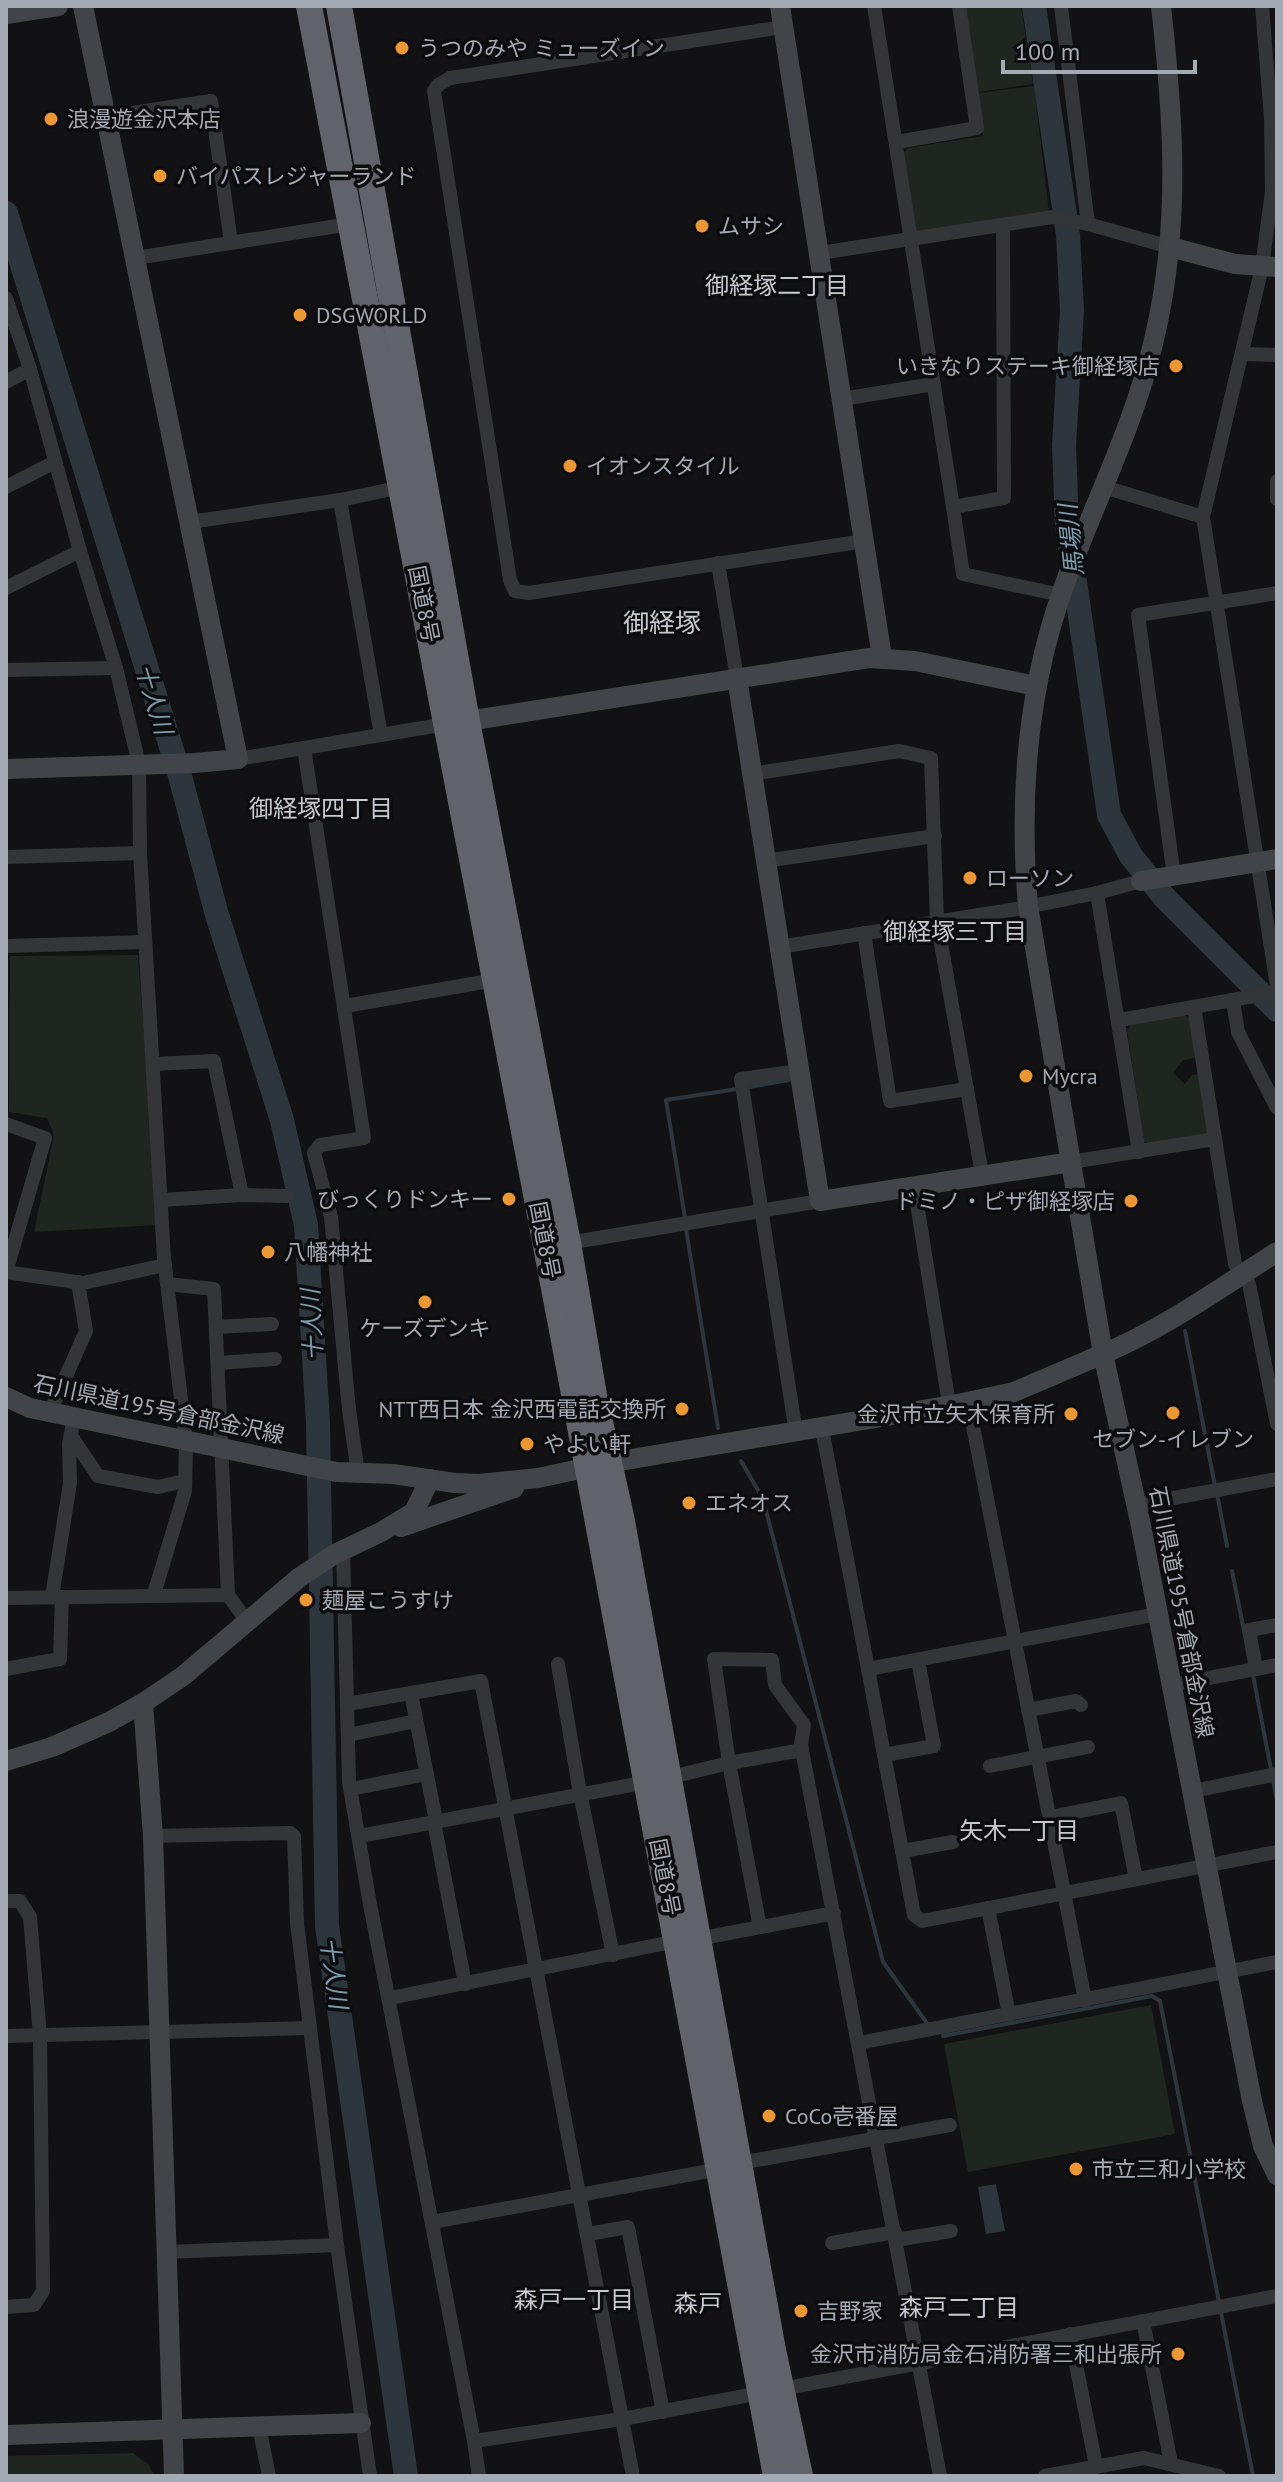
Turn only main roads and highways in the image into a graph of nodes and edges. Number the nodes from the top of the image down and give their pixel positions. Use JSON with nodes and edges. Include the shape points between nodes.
{"nodes":[{"id":1,"x":309,"y":6,"type":"edge"},
{"id":2,"x":339,"y":6,"type":"edge"},
{"id":3,"x":456,"y":722,"type":"junction"},
{"id":4,"x":598,"y":1465,"type":"junction"},
{"id":5,"x":771,"y":2391,"type":"junction"},
{"id":6,"x":776,"y":2476,"type":"edge"},
{"id":7,"x":800,"y":2476,"type":"edge"}],
"edges":[{"from":1,"to":3,"type":"highway","name":"国道8号","via":[[402,487]]},
{"from":2,"to":3,"type":"highway","name":"国道8号"},
{"from":3,"to":4,"type":"highway","name":"国道8号","via":[[495,980]]},
{"from":3,"to":4,"type":"highway","name":"国道8号","via":[[568,1243]]},
{"from":4,"to":5,"type":"highway","name":"国道8号"},
{"from":5,"to":6,"type":"highway","name":"国道8号"},
{"from":5,"to":7,"type":"highway","name":"国道8号"}]}
